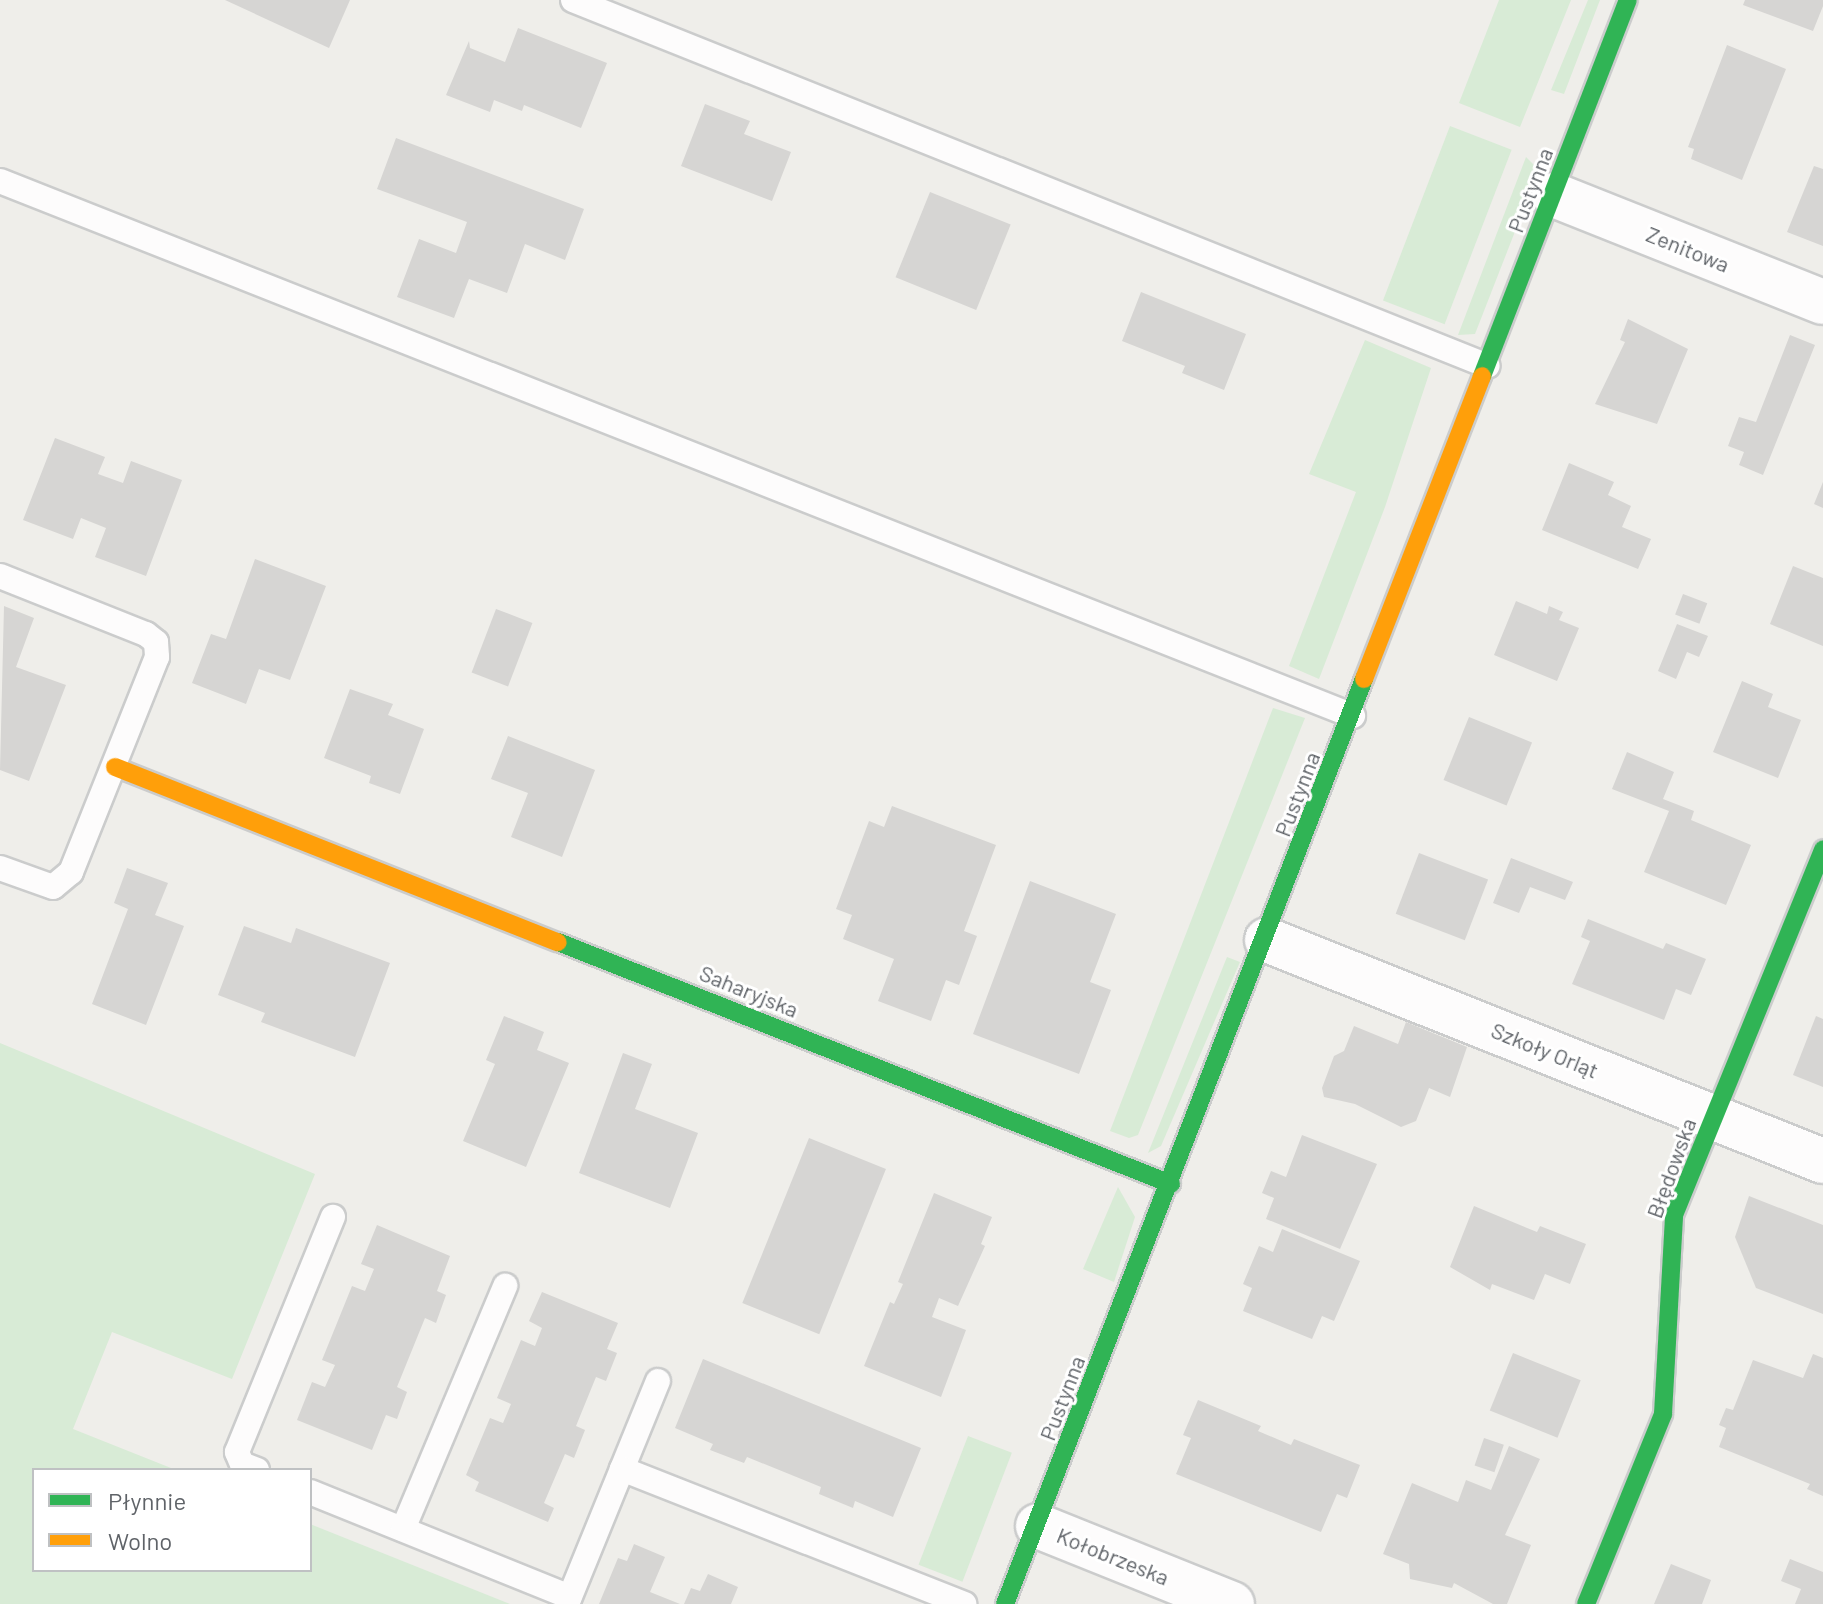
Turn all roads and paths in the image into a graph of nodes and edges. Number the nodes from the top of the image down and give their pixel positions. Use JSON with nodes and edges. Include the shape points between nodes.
{"nodes":[{"id":1,"x":573,"y":0,"type":"edge"},
{"id":2,"x":1628,"y":0,"type":"edge"},
{"id":3,"x":0,"y":181,"type":"edge"},
{"id":4,"x":1554,"y":195,"type":"junction"},
{"id":5,"x":1823,"y":302,"type":"edge"},
{"id":6,"x":1488,"y":366,"type":"junction"},
{"id":7,"x":0,"y":576,"type":"edge"},
{"id":8,"x":1353,"y":716,"type":"junction"},
{"id":9,"x":115,"y":767,"type":"junction"},
{"id":10,"x":1823,"y":849,"type":"edge"},
{"id":11,"x":0,"y":868,"type":"edge"},
{"id":12,"x":1267,"y":940,"type":"junction"},
{"id":13,"x":1714,"y":1118,"type":"junction"},
{"id":14,"x":1823,"y":1161,"type":"edge"},
{"id":15,"x":1171,"y":1184,"type":"junction"},
{"id":16,"x":333,"y":1217,"type":"dead end"},
{"id":17,"x":505,"y":1286,"type":"dead end"},
{"id":18,"x":658,"y":1381,"type":"dead end"},
{"id":19,"x":252,"y":1468,"type":"edge"},
{"id":20,"x":622,"y":1469,"type":"junction"},
{"id":21,"x":312,"y":1493,"type":"edge"},
{"id":22,"x":1038,"y":1526,"type":"junction"},
{"id":23,"x":403,"y":1529,"type":"junction"},
{"id":24,"x":568,"y":1600,"type":"edge"},
{"id":25,"x":964,"y":1604,"type":"edge"},
{"id":26,"x":1005,"y":1604,"type":"edge"},
{"id":27,"x":1232,"y":1604,"type":"edge"},
{"id":28,"x":1586,"y":1604,"type":"edge"}],
"edges":[{"from":1,"to":6,"type":"lane"},
{"from":2,"to":4,"type":"street","name":"Pustynna"},
{"from":3,"to":8,"type":"lane"},
{"from":4,"to":5,"type":"street","name":"Zenitowa"},
{"from":4,"to":6,"type":"street","name":"Pustynna"},
{"from":6,"to":8,"type":"street","name":"Pustynna"},
{"from":7,"to":9,"type":"lane","via":[[156,642],[157,657]]},
{"from":8,"to":12,"type":"street","name":"Pustynna"},
{"from":9,"to":11,"type":"lane","via":[[71,872],[60,886],[42,886]]},
{"from":9,"to":15,"type":"street","name":"Saharyjska"},
{"from":10,"to":13,"type":"street","name":"Błędowska"},
{"from":12,"to":13,"type":"street","name":"Szkoły Orląt"},
{"from":12,"to":15,"type":"street","name":"Pustynna"},
{"from":13,"to":14,"type":"street","name":"Szkoły Orląt"},
{"from":13,"to":28,"type":"street","name":"Błędowska","via":[[1674,1215],[1663,1414]]},
{"from":15,"to":22,"type":"street","name":"Pustynna"},
{"from":16,"to":19,"type":"lane","via":[[237,1452],[242,1464]]},
{"from":17,"to":23,"type":"lane"},
{"from":18,"to":20,"type":"lane"},
{"from":20,"to":24,"type":"lane"},
{"from":20,"to":25,"type":"lane"},
{"from":21,"to":23,"type":"lane"},
{"from":22,"to":26,"type":"street","name":"Pustynna"},
{"from":22,"to":27,"type":"street","name":"Kołobrzeska"},
{"from":23,"to":24,"type":"lane"}]}
